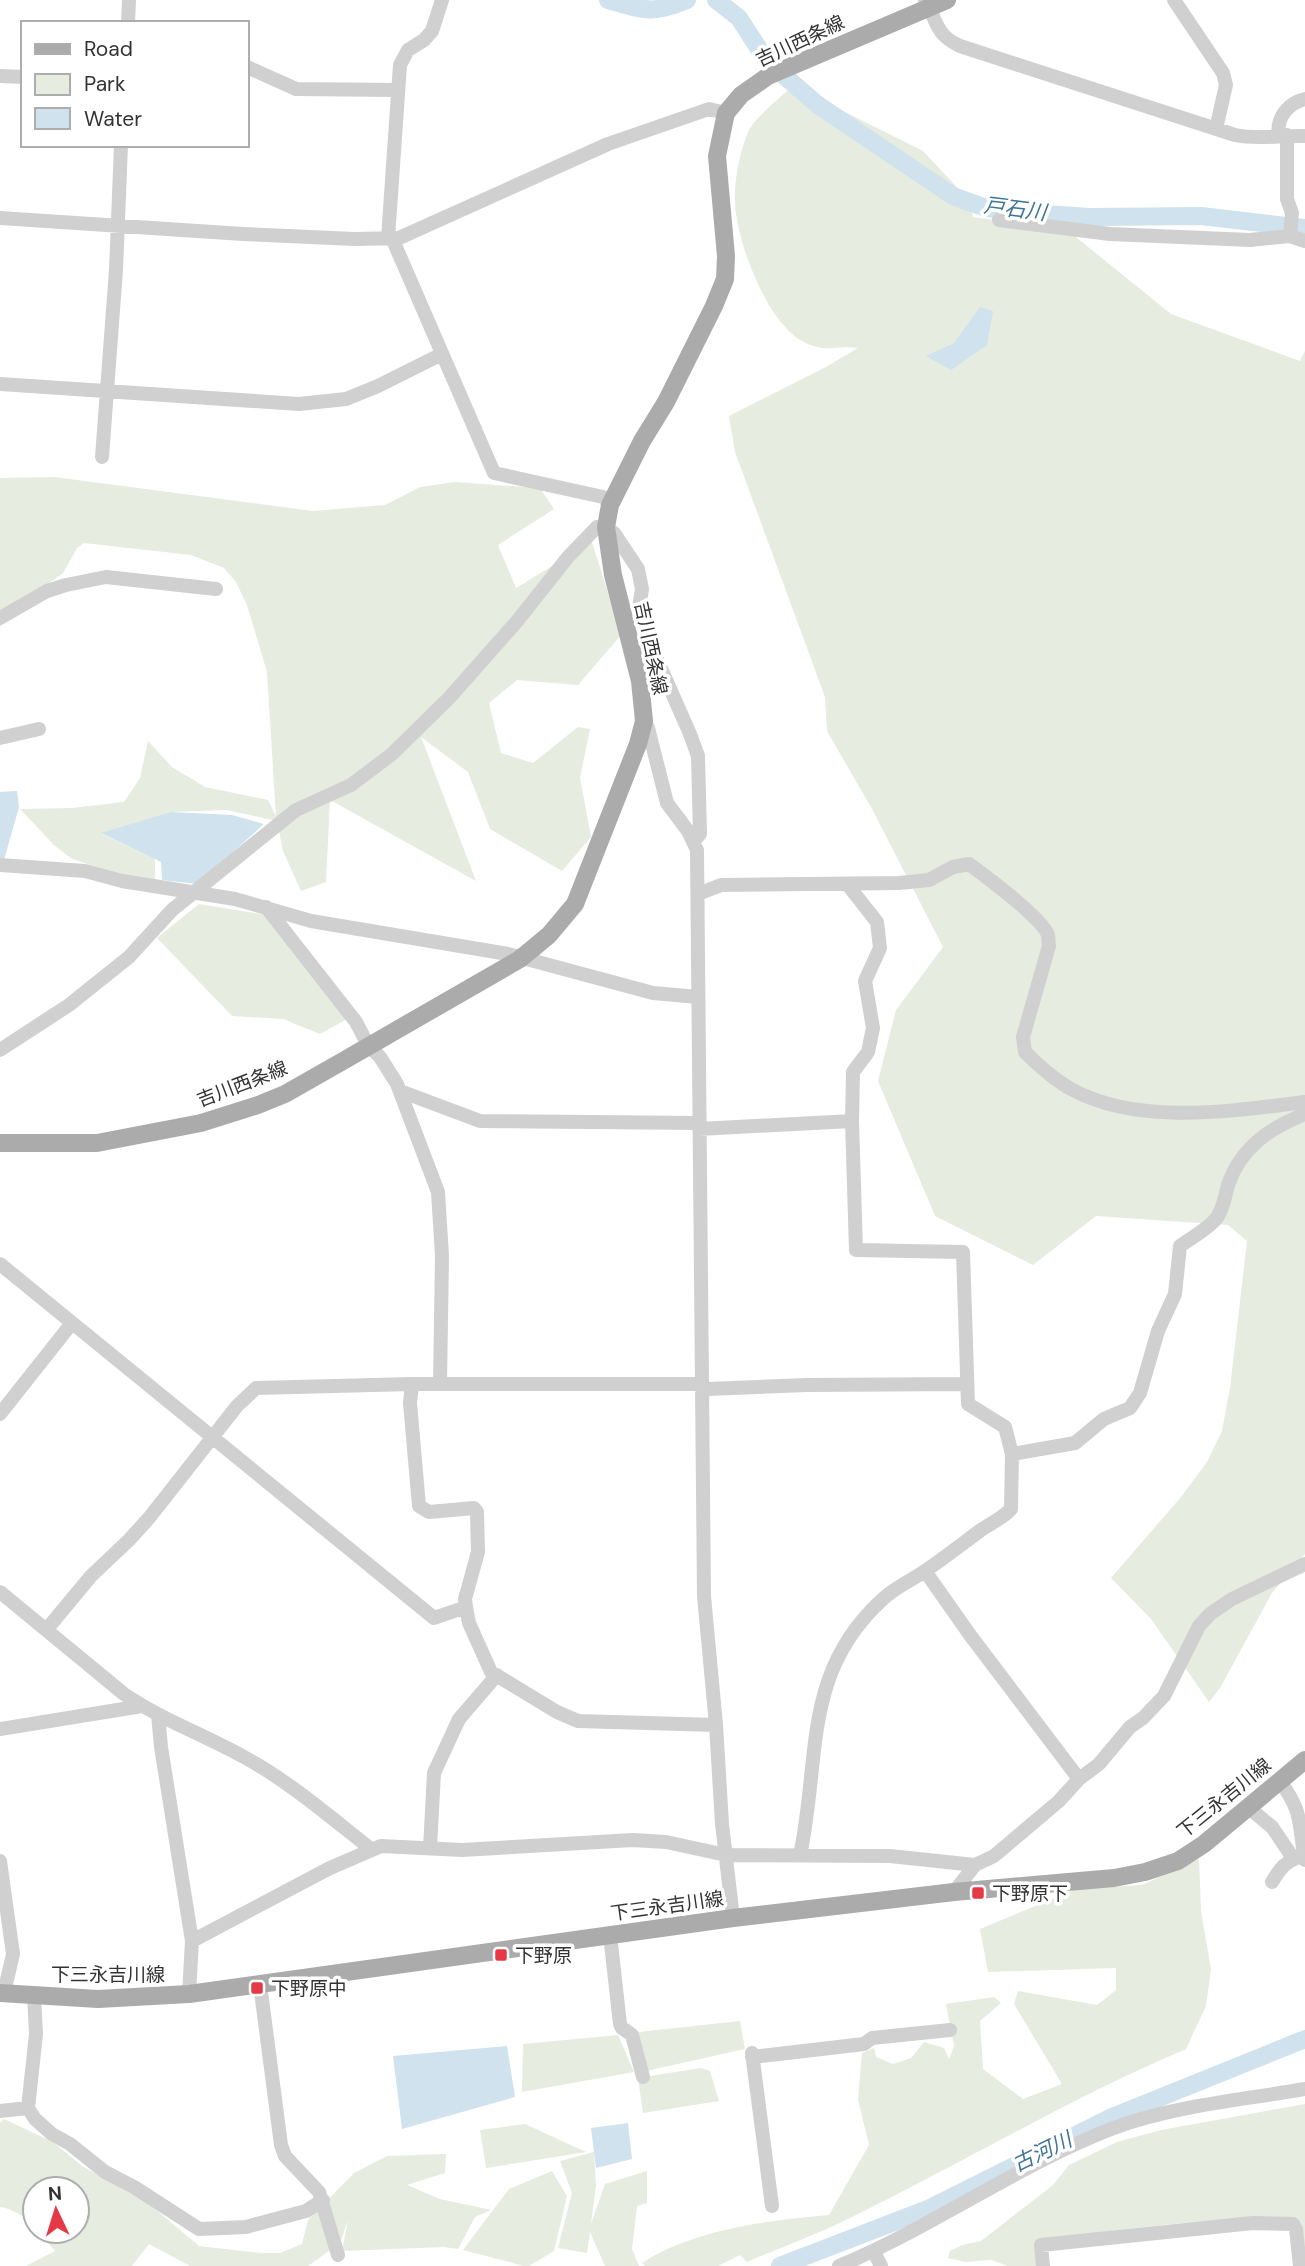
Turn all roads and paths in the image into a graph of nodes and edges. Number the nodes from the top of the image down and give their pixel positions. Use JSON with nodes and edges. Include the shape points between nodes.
{"nodes":[{"id":1,"x":129,"y":0,"type":"edge"},
{"id":2,"x":441,"y":0,"type":"edge"},
{"id":3,"x":947,"y":0,"type":"edge"},
{"id":4,"x":1174,"y":0,"type":"edge"},
{"id":5,"x":927,"y":4,"type":"edge"},
{"id":6,"x":128,"y":21,"type":"edge"},
{"id":7,"x":248,"y":67,"type":"edge"},
{"id":8,"x":0,"y":76,"type":"edge"},
{"id":9,"x":21,"y":77,"type":"edge"},
{"id":10,"x":397,"y":90,"type":"junction"},
{"id":11,"x":1305,"y":99,"type":"edge"},
{"id":12,"x":726,"y":113,"type":"junction"},
{"id":13,"x":1216,"y":129,"type":"junction"},
{"id":14,"x":1283,"y":135,"type":"junction"},
{"id":15,"x":1305,"y":136,"type":"edge"},
{"id":16,"x":121,"y":147,"type":"edge"},
{"id":17,"x":0,"y":218,"type":"edge"},
{"id":18,"x":999,"y":219,"type":"dead end"},
{"id":19,"x":117,"y":226,"type":"junction"},
{"id":20,"x":1290,"y":236,"type":"junction"},
{"id":21,"x":390,"y":238,"type":"junction"},
{"id":22,"x":1305,"y":241,"type":"edge"},
{"id":23,"x":442,"y":354,"type":"junction"},
{"id":24,"x":0,"y":384,"type":"edge"},
{"id":25,"x":107,"y":392,"type":"junction"},
{"id":26,"x":102,"y":457,"type":"dead end"},
{"id":27,"x":610,"y":505,"type":"junction"},
{"id":28,"x":606,"y":527,"type":"junction"},
{"id":29,"x":216,"y":589,"type":"dead end"},
{"id":30,"x":0,"y":618,"type":"edge"},
{"id":31,"x":644,"y":721,"type":"junction"},
{"id":32,"x":39,"y":729,"type":"dead end"},
{"id":33,"x":0,"y":738,"type":"edge"},
{"id":34,"x":694,"y":841,"type":"junction"},
{"id":35,"x":0,"y":865,"type":"edge"},
{"id":36,"x":847,"y":884,"type":"junction"},
{"id":37,"x":196,"y":892,"type":"junction"},
{"id":38,"x":698,"y":894,"type":"junction"},
{"id":39,"x":266,"y":907,"type":"junction"},
{"id":40,"x":520,"y":959,"type":"junction"},
{"id":41,"x":698,"y":998,"type":"junction"},
{"id":42,"x":368,"y":1045,"type":"junction"},
{"id":43,"x":0,"y":1050,"type":"edge"},
{"id":44,"x":400,"y":1091,"type":"junction"},
{"id":45,"x":1305,"y":1102,"type":"edge"},
{"id":46,"x":1305,"y":1114,"type":"edge"},
{"id":47,"x":852,"y":1121,"type":"junction"},
{"id":48,"x":699,"y":1126,"type":"junction"},
{"id":49,"x":0,"y":1143,"type":"edge"},
{"id":50,"x":0,"y":1264,"type":"edge"},
{"id":51,"x":72,"y":1323,"type":"junction"},
{"id":52,"x":412,"y":1384,"type":"junction"},
{"id":53,"x":440,"y":1384,"type":"junction"},
{"id":54,"x":967,"y":1384,"type":"junction"},
{"id":55,"x":701,"y":1387,"type":"junction"},
{"id":56,"x":0,"y":1414,"type":"edge"},
{"id":57,"x":212,"y":1437,"type":"junction"},
{"id":58,"x":1012,"y":1454,"type":"junction"},
{"id":59,"x":1305,"y":1564,"type":"edge"},
{"id":60,"x":925,"y":1571,"type":"junction"},
{"id":61,"x":0,"y":1592,"type":"edge"},
{"id":62,"x":466,"y":1607,"type":"junction"},
{"id":63,"x":47,"y":1629,"type":"junction"},
{"id":64,"x":497,"y":1675,"type":"junction"},
{"id":65,"x":142,"y":1706,"type":"junction"},
{"id":66,"x":158,"y":1714,"type":"junction"},
{"id":67,"x":716,"y":1726,"type":"junction"},
{"id":68,"x":0,"y":1729,"type":"edge"},
{"id":69,"x":1305,"y":1760,"type":"edge"},
{"id":70,"x":1079,"y":1779,"type":"junction"},
{"id":71,"x":1279,"y":1780,"type":"junction"},
{"id":72,"x":1248,"y":1807,"type":"junction"},
{"id":73,"x":430,"y":1848,"type":"junction"},
{"id":74,"x":371,"y":1849,"type":"junction"},
{"id":75,"x":726,"y":1855,"type":"junction"},
{"id":76,"x":800,"y":1855,"type":"junction"},
{"id":77,"x":1301,"y":1858,"type":"edge"},
{"id":78,"x":0,"y":1861,"type":"edge"},
{"id":79,"x":975,"y":1866,"type":"junction"},
{"id":80,"x":1272,"y":1882,"type":"dead end"},
{"id":81,"x":954,"y":1892,"type":"junction"},
{"id":82,"x":733,"y":1918,"type":"junction"},
{"id":83,"x":610,"y":1935,"type":"junction"},
{"id":84,"x":192,"y":1941,"type":"junction"},
{"id":85,"x":260,"y":1984,"type":"junction"},
{"id":86,"x":2,"y":1993,"type":"edge"},
{"id":87,"x":34,"y":1994,"type":"junction"},
{"id":88,"x":190,"y":1994,"type":"junction"},
{"id":89,"x":950,"y":2029,"type":"dead end"},
{"id":90,"x":643,"y":2077,"type":"dead end"},
{"id":91,"x":1305,"y":2089,"type":"edge"},
{"id":92,"x":28,"y":2108,"type":"junction"},
{"id":93,"x":0,"y":2111,"type":"edge"},
{"id":94,"x":323,"y":2200,"type":"junction"},
{"id":95,"x":772,"y":2206,"type":"dead end"},
{"id":96,"x":874,"y":2252,"type":"junction"},
{"id":97,"x":338,"y":2255,"type":"dead end"},
{"id":98,"x":839,"y":2266,"type":"edge"},
{"id":99,"x":881,"y":2266,"type":"edge"},
{"id":100,"x":1043,"y":2266,"type":"edge"},
{"id":101,"x":1300,"y":2266,"type":"edge"}],
"edges":[{"from":1,"to":6,"type":"street"},
{"from":2,"to":10,"type":"street","via":[[432,31],[408,50],[400,65]]},
{"from":3,"to":5,"type":"main road","name":"吉川西条線"},
{"from":4,"to":13,"type":"street","via":[[1223,73],[1226,85]]},
{"from":5,"to":12,"type":"main road","name":"吉川西条線","via":[[768,76],[741,95]]},
{"from":5,"to":13,"type":"street","via":[[940,33],[949,41]]},
{"from":7,"to":10,"type":"street","via":[[296,89]]},
{"from":8,"to":9,"type":"street"},
{"from":10,"to":21,"type":"street"},
{"from":11,"to":14,"type":"street","via":[[1286,109],[1277,125]]},
{"from":12,"to":21,"type":"street","via":[[709,109],[608,144],[399,238]]},
{"from":12,"to":27,"type":"main road","name":"吉川西条線","via":[[717,156],[725,279]]},
{"from":13,"to":14,"type":"street","via":[[1253,139]]},
{"from":14,"to":15,"type":"street"},
{"from":14,"to":20,"type":"street","via":[[1292,213]]},
{"from":16,"to":19,"type":"street"},
{"from":17,"to":19,"type":"street"},
{"from":18,"to":20,"type":"street","via":[[1172,238]]},
{"from":19,"to":21,"type":"street"},
{"from":19,"to":25,"type":"street"},
{"from":20,"to":22,"type":"street"},
{"from":21,"to":23,"type":"street"},
{"from":23,"to":25,"type":"street","via":[[378,386],[327,402]]},
{"from":23,"to":27,"type":"street","via":[[494,473],[603,497]]},
{"from":24,"to":25,"type":"street"},
{"from":25,"to":26,"type":"street"},
{"from":27,"to":28,"type":"main road","name":"吉川西条線"},
{"from":28,"to":31,"type":"main road","name":"吉川西条線","via":[[613,575],[640,681]]},
{"from":28,"to":34,"type":"street","via":[[638,569],[639,607],[649,641],[698,757],[700,834]]},
{"from":28,"to":37,"type":"street","via":[[592,531],[450,697],[392,754],[351,785],[296,810]]},
{"from":29,"to":30,"type":"street","via":[[106,577],[66,584]]},
{"from":31,"to":34,"type":"street","via":[[667,803]]},
{"from":31,"to":40,"type":"main road","name":"吉川西条線","via":[[575,904],[549,935]]},
{"from":32,"to":33,"type":"street"},
{"from":34,"to":38,"type":"street"},
{"from":35,"to":37,"type":"street","via":[[85,871]]},
{"from":36,"to":38,"type":"street","via":[[721,885]]},
{"from":36,"to":45,"type":"street","via":[[929,880],[969,864],[1037,921],[1048,933],[1049,946],[1024,1052],[1087,1097],[1147,1111]]},
{"from":36,"to":47,"type":"street","via":[[877,922],[880,948],[865,981],[873,1028],[868,1052],[853,1072]]},
{"from":37,"to":39,"type":"street"},
{"from":37,"to":43,"type":"street","via":[[109,974]]},
{"from":38,"to":41,"type":"street"},
{"from":39,"to":40,"type":"street","via":[[311,921]]},
{"from":39,"to":42,"type":"street","via":[[356,1022]]},
{"from":40,"to":41,"type":"street","via":[[653,993]]},
{"from":40,"to":42,"type":"main road","name":"吉川西条線"},
{"from":41,"to":48,"type":"street"},
{"from":42,"to":44,"type":"street"},
{"from":42,"to":49,"type":"main road","name":"吉川西条線","via":[[285,1094],[201,1123],[97,1143]]},
{"from":44,"to":48,"type":"street","via":[[480,1121]]},
{"from":44,"to":53,"type":"street","via":[[438,1192]]},
{"from":46,"to":58,"type":"street","via":[[1262,1136],[1241,1157],[1216,1219],[1180,1246],[1175,1294],[1158,1331],[1140,1393],[1130,1408],[1104,1419],[1075,1443]]},
{"from":47,"to":48,"type":"street"},
{"from":47,"to":54,"type":"street","via":[[856,1250],[963,1252]]},
{"from":48,"to":55,"type":"street"},
{"from":50,"to":51,"type":"street"},
{"from":51,"to":56,"type":"street"},
{"from":51,"to":57,"type":"street"},
{"from":52,"to":53,"type":"street"},
{"from":52,"to":57,"type":"street","via":[[256,1388]]},
{"from":52,"to":62,"type":"street","via":[[419,1506],[429,1512],[474,1508],[477,1512],[478,1552]]},
{"from":53,"to":55,"type":"street"},
{"from":54,"to":55,"type":"street"},
{"from":54,"to":58,"type":"street","via":[[968,1404],[1005,1427]]},
{"from":55,"to":67,"type":"street","via":[[704,1596]]},
{"from":57,"to":62,"type":"street","via":[[434,1618]]},
{"from":57,"to":63,"type":"street","via":[[149,1518],[97,1569]]},
{"from":58,"to":60,"type":"street","via":[[1012,1508]]},
{"from":59,"to":70,"type":"street","via":[[1210,1614],[1199,1626],[1164,1696]]},
{"from":60,"to":70,"type":"street"},
{"from":60,"to":76,"type":"street","via":[[886,1596],[835,1659],[820,1707]]},
{"from":61,"to":63,"type":"street"},
{"from":62,"to":64,"type":"street","via":[[491,1672]]},
{"from":63,"to":65,"type":"street"},
{"from":64,"to":67,"type":"street","via":[[578,1721]]},
{"from":64,"to":73,"type":"street","via":[[460,1718],[435,1773]]},
{"from":65,"to":66,"type":"street"},
{"from":65,"to":68,"type":"street"},
{"from":66,"to":74,"type":"street","via":[[274,1775]]},
{"from":66,"to":84,"type":"street"},
{"from":67,"to":75,"type":"street"},
{"from":69,"to":71,"type":"main road","name":"下三永吉川線"},
{"from":70,"to":79,"type":"street","via":[[994,1856]]},
{"from":71,"to":72,"type":"main road","name":"下三永吉川線"},
{"from":71,"to":77,"type":"street","via":[[1300,1816]]},
{"from":72,"to":77,"type":"street"},
{"from":72,"to":81,"type":"main road","name":"下三永吉川線","via":[[1178,1861],[1145,1872]]},
{"from":73,"to":74,"type":"street"},
{"from":73,"to":75,"type":"street","via":[[633,1840]]},
{"from":74,"to":84,"type":"street"},
{"from":75,"to":76,"type":"street"},
{"from":75,"to":82,"type":"street"},
{"from":76,"to":79,"type":"street","via":[[890,1856]]},
{"from":77,"to":80,"type":"street","via":[[1280,1868]]},
{"from":78,"to":86,"type":"street","via":[[13,1954]]},
{"from":79,"to":81,"type":"street"},
{"from":81,"to":82,"type":"main road","name":"下三永吉川線"},
{"from":82,"to":83,"type":"main road","name":"下三永吉川線"},
{"from":83,"to":85,"type":"main road","name":"下三永吉川線"},
{"from":83,"to":90,"type":"street","via":[[620,2024],[632,2035]]},
{"from":84,"to":88,"type":"street"},
{"from":85,"to":88,"type":"main road","name":"下三永吉川線"},
{"from":85,"to":94,"type":"street","via":[[281,2145]]},
{"from":86,"to":87,"type":"main road","name":"下三永吉川線"},
{"from":87,"to":88,"type":"main road","name":"下三永吉川線","via":[[122,1998]]},
{"from":87,"to":92,"type":"street","via":[[36,2034]]},
{"from":89,"to":95,"type":"street","via":[[872,2038],[864,2044],[752,2055]]},
{"from":91,"to":96,"type":"street","via":[[1167,2114],[1113,2129],[1063,2150]]},
{"from":92,"to":93,"type":"street"},
{"from":92,"to":94,"type":"street","via":[[43,2127],[106,2172],[199,2229],[246,2227],[306,2211]]},
{"from":94,"to":97,"type":"street"},
{"from":96,"to":98,"type":"street"},
{"from":96,"to":99,"type":"street"},
{"from":100,"to":101,"type":"street","via":[[1041,2245],[1253,2223],[1293,2224]]}]}
